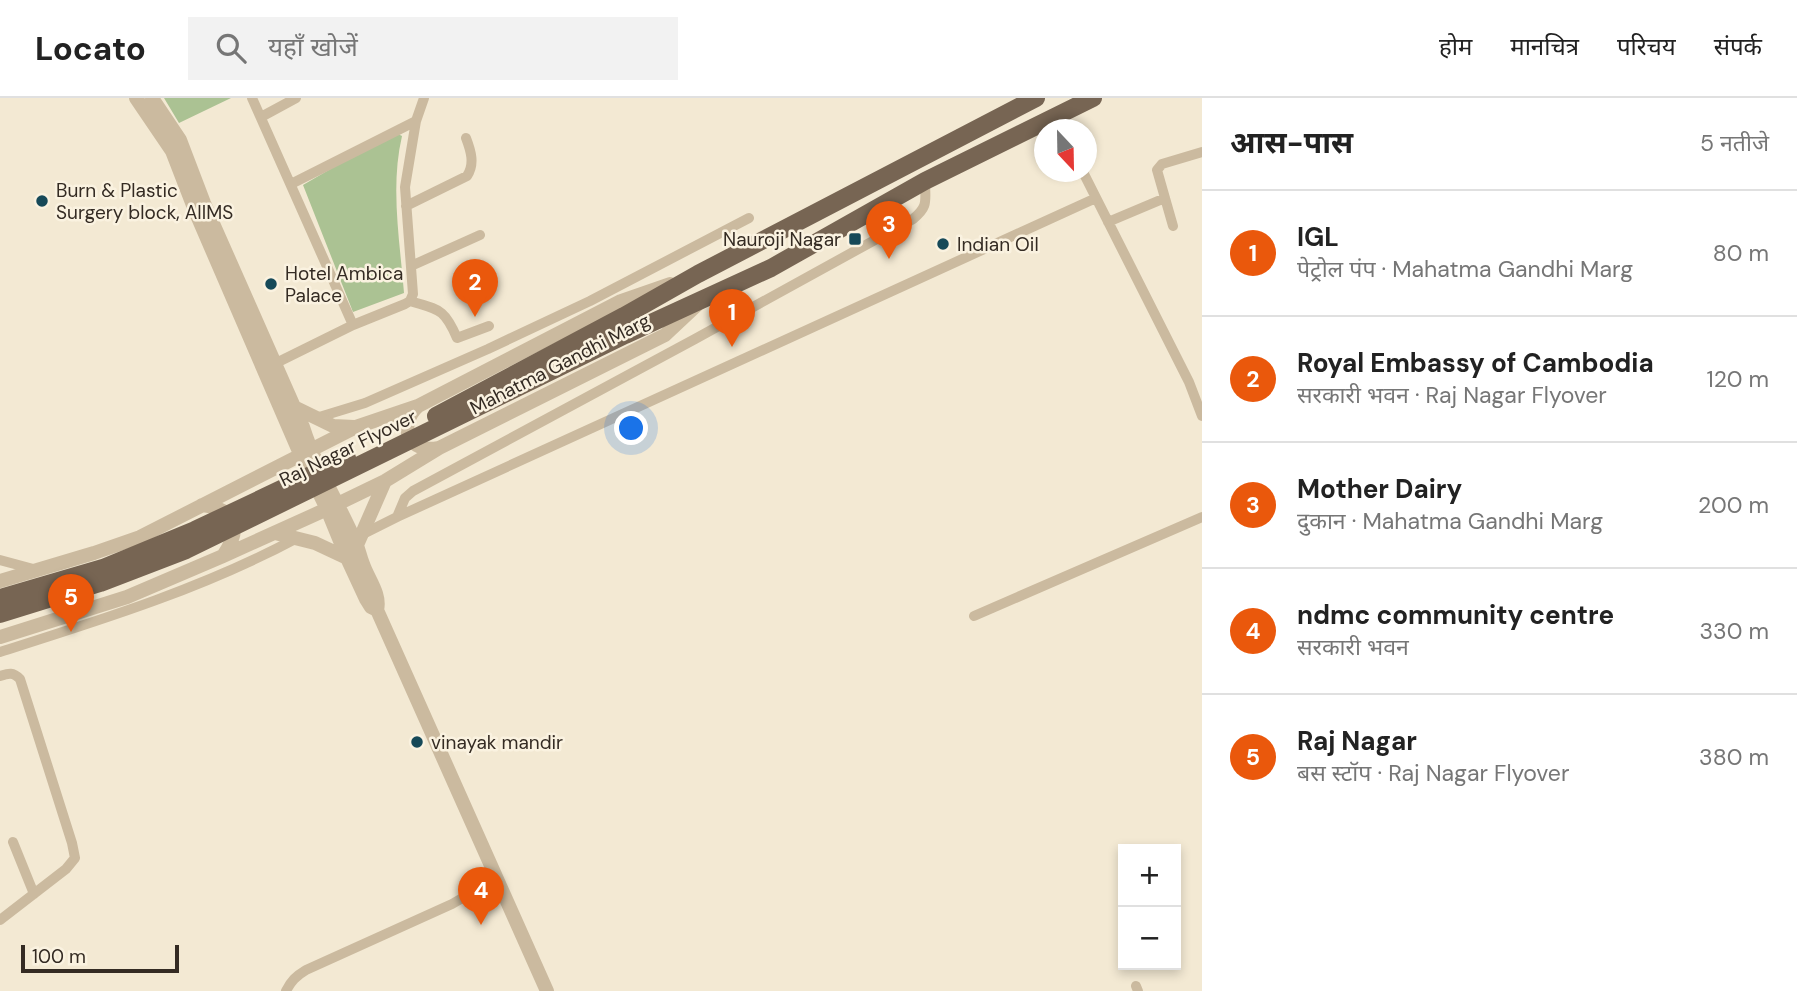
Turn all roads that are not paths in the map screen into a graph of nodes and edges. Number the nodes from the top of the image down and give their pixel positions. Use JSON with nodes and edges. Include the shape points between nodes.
{"nodes":[{"id":1,"x":252,"y":98,"type":"edge"},
{"id":2,"x":296,"y":98,"type":"edge"},
{"id":3,"x":424,"y":98,"type":"edge"},
{"id":4,"x":1034,"y":98,"type":"edge"},
{"id":5,"x":1093,"y":98,"type":"edge"},
{"id":6,"x":147,"y":100,"type":"edge"},
{"id":7,"x":261,"y":117,"type":"junction"},
{"id":8,"x":1064,"y":119,"type":"edge"},
{"id":9,"x":416,"y":121,"type":"junction"},
{"id":10,"x":1034,"y":134,"type":"edge"},
{"id":11,"x":466,"y":138,"type":"dead end"},
{"id":12,"x":1202,"y":152,"type":"edge"},
{"id":13,"x":925,"y":181,"type":"junction"},
{"id":14,"x":1088,"y":182,"type":"edge"},
{"id":15,"x":291,"y":184,"type":"junction"},
{"id":16,"x":1096,"y":198,"type":"junction"},
{"id":17,"x":1165,"y":198,"type":"junction"},
{"id":18,"x":406,"y":206,"type":"junction"},
{"id":19,"x":749,"y":218,"type":"dead end"},
{"id":20,"x":1108,"y":222,"type":"junction"},
{"id":21,"x":1173,"y":226,"type":"dead end"},
{"id":22,"x":480,"y":235,"type":"dead end"},
{"id":23,"x":411,"y":266,"type":"junction"},
{"id":24,"x":698,"y":274,"type":"junction"},
{"id":25,"x":705,"y":297,"type":"junction"},
{"id":26,"x":410,"y":301,"type":"junction"},
{"id":27,"x":353,"y":325,"type":"junction"},
{"id":28,"x":489,"y":326,"type":"dead end"},
{"id":29,"x":488,"y":349,"type":"junction"},
{"id":30,"x":268,"y":367,"type":"junction"},
{"id":31,"x":494,"y":367,"type":"junction"},
{"id":32,"x":418,"y":406,"type":"junction"},
{"id":33,"x":294,"y":407,"type":"junction"},
{"id":34,"x":1202,"y":416,"type":"edge"},
{"id":35,"x":316,"y":418,"type":"junction"},
{"id":36,"x":289,"y":426,"type":"junction"},
{"id":37,"x":356,"y":427,"type":"junction"},
{"id":38,"x":439,"y":448,"type":"junction"},
{"id":39,"x":306,"y":453,"type":"junction"},
{"id":40,"x":281,"y":465,"type":"junction"},
{"id":41,"x":385,"y":481,"type":"junction"},
{"id":42,"x":202,"y":505,"type":"junction"},
{"id":43,"x":332,"y":506,"type":"junction"},
{"id":44,"x":397,"y":517,"type":"junction"},
{"id":45,"x":1202,"y":517,"type":"edge"},
{"id":46,"x":275,"y":533,"type":"junction"},
{"id":47,"x":297,"y":538,"type":"junction"},
{"id":48,"x":359,"y":540,"type":"junction"},
{"id":49,"x":223,"y":556,"type":"junction"},
{"id":50,"x":346,"y":558,"type":"junction"},
{"id":51,"x":0,"y":561,"type":"edge"},
{"id":52,"x":37,"y":570,"type":"junction"},
{"id":53,"x":0,"y":581,"type":"edge"},
{"id":54,"x":0,"y":598,"type":"edge"},
{"id":55,"x":377,"y":610,"type":"junction"},
{"id":56,"x":0,"y":614,"type":"edge"},
{"id":57,"x":974,"y":616,"type":"dead end"},
{"id":58,"x":11,"y":639,"type":"edge"},
{"id":59,"x":0,"y":652,"type":"edge"},
{"id":60,"x":0,"y":676,"type":"edge"},
{"id":61,"x":13,"y":842,"type":"dead end"},
{"id":62,"x":497,"y":878,"type":"junction"},
{"id":63,"x":34,"y":894,"type":"junction"},
{"id":64,"x":0,"y":920,"type":"edge"},
{"id":65,"x":286,"y":991,"type":"edge"},
{"id":66,"x":547,"y":991,"type":"edge"}],
"edges":[{"from":1,"to":7,"type":"street"},
{"from":2,"to":7,"type":"street"},
{"from":3,"to":9,"type":"street"},
{"from":4,"to":24,"type":"main road"},
{"from":5,"to":8,"type":"main road","name":"Mahatma Gandhi Marg"},
{"from":6,"to":30,"type":"street"},
{"from":7,"to":15,"type":"street"},
{"from":9,"to":15,"type":"street"},
{"from":9,"to":18,"type":"street"},
{"from":10,"to":13,"type":"main road","name":"Mahatma Gandhi Marg"},
{"from":11,"to":18,"type":"street","via":[[472,153],[470,173]]},
{"from":12,"to":17,"type":"street","via":[[1158,168]]},
{"from":13,"to":25,"type":"main road","name":"Mahatma Gandhi Marg","via":[[771,268]]},
{"from":13,"to":44,"type":"street","via":[[925,205],[913,219],[413,491]]},
{"from":14,"to":16,"type":"street"},
{"from":15,"to":27,"type":"street"},
{"from":16,"to":20,"type":"street"},
{"from":16,"to":44,"type":"street"},
{"from":17,"to":20,"type":"street"},
{"from":17,"to":21,"type":"street"},
{"from":18,"to":23,"type":"street"},
{"from":19,"to":29,"type":"street"},
{"from":20,"to":34,"type":"street"},
{"from":22,"to":23,"type":"street"},
{"from":23,"to":26,"type":"street"},
{"from":24,"to":31,"type":"street","via":[[621,300]]},
{"from":24,"to":54,"type":"main road","name":"Raj Nagar Flyover","via":[[430,419],[195,530],[103,568]]},
{"from":25,"to":38,"type":"street","name":"Mahatma Gandhi Marg","via":[[665,335]]},
{"from":25,"to":56,"type":"main road","name":"Raj Nagar Flyover","via":[[186,550]]},
{"from":26,"to":27,"type":"street"},
{"from":26,"to":28,"type":"street","via":[[438,309],[457,338]]},
{"from":27,"to":30,"type":"street"},
{"from":29,"to":31,"type":"street"},
{"from":29,"to":35,"type":"street","via":[[365,403]]},
{"from":30,"to":33,"type":"street"},
{"from":30,"to":36,"type":"street"},
{"from":31,"to":32,"type":"street"},
{"from":32,"to":37,"type":"street"},
{"from":32,"to":38,"type":"street","via":[[407,422],[407,432],[420,448]]},
{"from":33,"to":35,"type":"street"},
{"from":33,"to":39,"type":"street"},
{"from":35,"to":37,"type":"street","via":[[333,426]]},
{"from":36,"to":39,"type":"street"},
{"from":36,"to":40,"type":"street"},
{"from":37,"to":39,"type":"street"},
{"from":38,"to":41,"type":"street","name":"Mahatma Gandhi Marg"},
{"from":39,"to":40,"type":"street"},
{"from":39,"to":43,"type":"street"},
{"from":40,"to":42,"type":"street"},
{"from":41,"to":43,"type":"street","name":"Mahatma Gandhi Marg"},
{"from":41,"to":48,"type":"street"},
{"from":42,"to":49,"type":"street","via":[[222,509],[234,526],[233,541]]},
{"from":42,"to":52,"type":"street","via":[[140,537]]},
{"from":43,"to":46,"type":"street","name":"Mahatma Gandhi Marg"},
{"from":43,"to":48,"type":"street"},
{"from":43,"to":50,"type":"street"},
{"from":44,"to":48,"type":"street"},
{"from":45,"to":57,"type":"street"},
{"from":46,"to":47,"type":"street"},
{"from":46,"to":49,"type":"street","name":"Mahatma Gandhi Marg"},
{"from":47,"to":50,"type":"street"},
{"from":47,"to":58,"type":"street","via":[[194,586],[102,619]]},
{"from":48,"to":55,"type":"street","via":[[363,566],[379,603]]},
{"from":49,"to":58,"type":"street","name":"Mahatma Gandhi Marg"},
{"from":50,"to":55,"type":"street","via":[[370,607]]},
{"from":51,"to":52,"type":"street"},
{"from":52,"to":53,"type":"street"},
{"from":55,"to":62,"type":"street"},
{"from":58,"to":59,"type":"street"},
{"from":60,"to":63,"type":"street","via":[[10,673],[20,679],[74,850],[71,864]]},
{"from":61,"to":63,"type":"street"},
{"from":62,"to":65,"type":"street","via":[[452,904],[306,970]]},
{"from":62,"to":66,"type":"street"},
{"from":63,"to":64,"type":"street"}]}
